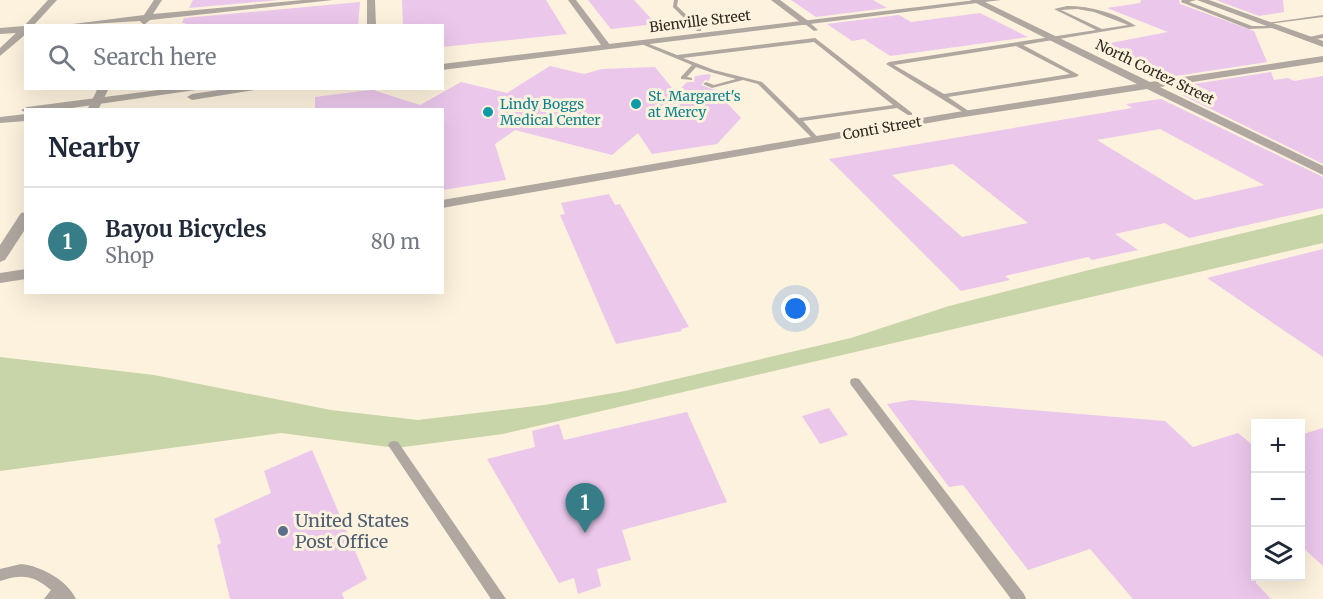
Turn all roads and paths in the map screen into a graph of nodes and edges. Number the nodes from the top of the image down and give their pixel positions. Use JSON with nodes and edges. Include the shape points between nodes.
{"nodes":[{"id":1,"x":53,"y":0,"type":"edge"},
{"id":2,"x":158,"y":0,"type":"edge"},
{"id":3,"x":329,"y":0,"type":"edge"},
{"id":4,"x":371,"y":0,"type":"edge"},
{"id":5,"x":572,"y":0,"type":"edge"},
{"id":6,"x":676,"y":0,"type":"edge"},
{"id":7,"x":776,"y":0,"type":"edge"},
{"id":8,"x":954,"y":0,"type":"edge"},
{"id":9,"x":997,"y":0,"type":"edge"},
{"id":10,"x":1194,"y":0,"type":"edge"},
{"id":11,"x":1201,"y":0,"type":"edge"},
{"id":12,"x":976,"y":1,"type":"edge"},
{"id":13,"x":1058,"y":1,"type":"edge"},
{"id":14,"x":1070,"y":6,"type":"junction"},
{"id":15,"x":1323,"y":16,"type":"edge"},
{"id":16,"x":145,"y":21,"type":"edge"},
{"id":17,"x":30,"y":24,"type":"edge"},
{"id":18,"x":95,"y":24,"type":"edge"},
{"id":19,"x":372,"y":24,"type":"edge"},
{"id":20,"x":808,"y":24,"type":"junction"},
{"id":21,"x":1271,"y":25,"type":"junction"},
{"id":22,"x":24,"y":28,"type":"edge"},
{"id":23,"x":24,"y":30,"type":"edge"},
{"id":24,"x":699,"y":30,"type":"junction"},
{"id":25,"x":0,"y":31,"type":"edge"},
{"id":26,"x":1101,"y":31,"type":"junction"},
{"id":27,"x":1323,"y":36,"type":"edge"},
{"id":28,"x":1308,"y":38,"type":"junction"},
{"id":29,"x":1053,"y":39,"type":"junction"},
{"id":30,"x":642,"y":43,"type":"junction"},
{"id":31,"x":605,"y":44,"type":"junction"},
{"id":32,"x":1017,"y":44,"type":"junction"},
{"id":33,"x":1323,"y":44,"type":"edge"},
{"id":34,"x":0,"y":53,"type":"edge"},
{"id":35,"x":675,"y":57,"type":"junction"},
{"id":36,"x":1323,"y":58,"type":"edge"},
{"id":37,"x":444,"y":60,"type":"edge"},
{"id":38,"x":695,"y":65,"type":"junction"},
{"id":39,"x":444,"y":67,"type":"edge"},
{"id":40,"x":741,"y":79,"type":"junction"},
{"id":41,"x":690,"y":80,"type":"dead end"},
{"id":42,"x":706,"y":84,"type":"dead end"},
{"id":43,"x":1151,"y":87,"type":"junction"},
{"id":44,"x":103,"y":90,"type":"edge"},
{"id":45,"x":192,"y":90,"type":"edge"},
{"id":46,"x":244,"y":90,"type":"edge"},
{"id":47,"x":943,"y":96,"type":"junction"},
{"id":48,"x":898,"y":106,"type":"junction"},
{"id":49,"x":92,"y":107,"type":"edge"},
{"id":50,"x":70,"y":108,"type":"edge"},
{"id":51,"x":24,"y":110,"type":"edge"},
{"id":52,"x":0,"y":113,"type":"edge"},
{"id":53,"x":968,"y":113,"type":"junction"},
{"id":54,"x":910,"y":114,"type":"dead end"},
{"id":55,"x":24,"y":117,"type":"edge"},
{"id":56,"x":0,"y":120,"type":"edge"},
{"id":57,"x":798,"y":120,"type":"junction"},
{"id":58,"x":817,"y":140,"type":"junction"},
{"id":59,"x":1323,"y":171,"type":"edge"},
{"id":60,"x":444,"y":204,"type":"edge"},
{"id":61,"x":24,"y":219,"type":"edge"},
{"id":62,"x":0,"y":257,"type":"edge"},
{"id":63,"x":24,"y":274,"type":"edge"},
{"id":64,"x":0,"y":278,"type":"edge"},
{"id":65,"x":855,"y":382,"type":"dead end"},
{"id":66,"x":394,"y":445,"type":"dead end"},
{"id":67,"x":0,"y":575,"type":"edge"},
{"id":68,"x":60,"y":596,"type":"edge"},
{"id":69,"x":499,"y":599,"type":"edge"},
{"id":70,"x":1019,"y":599,"type":"edge"}],
"edges":[{"from":1,"to":17,"type":"street"},
{"from":2,"to":16,"type":"street"},
{"from":3,"to":16,"type":"street"},
{"from":4,"to":19,"type":"street"},
{"from":5,"to":31,"type":"street"},
{"from":6,"to":24,"type":"lane","via":[[675,6]]},
{"from":7,"to":20,"type":"street"},
{"from":8,"to":20,"type":"street","name":"Bienville Street"},
{"from":9,"to":12,"type":"street","name":"Bienville Street"},
{"from":10,"to":21,"type":"lane","via":[[1183,1],[1251,28]]},
{"from":11,"to":21,"type":"street"},
{"from":12,"to":20,"type":"street","name":"Bienville Street"},
{"from":12,"to":29,"type":"street","name":"North Cortez Street"},
{"from":13,"to":14,"type":"lane"},
{"from":14,"to":26,"type":"lane","via":[[1056,9]]},
{"from":14,"to":26,"type":"lane","via":[[1085,7],[1134,26]]},
{"from":15,"to":21,"type":"lane"},
{"from":16,"to":18,"type":"street"},
{"from":20,"to":24,"type":"street","name":"Bienville Street"},
{"from":20,"to":30,"type":"street","name":"Bienville Street"},
{"from":21,"to":28,"type":"street"},
{"from":22,"to":25,"type":"street"},
{"from":23,"to":34,"type":"street"},
{"from":24,"to":31,"type":"street","name":"Bienville Street"},
{"from":26,"to":29,"type":"lane"},
{"from":27,"to":28,"type":"lane"},
{"from":28,"to":33,"type":"street"},
{"from":29,"to":32,"type":"lane"},
{"from":29,"to":43,"type":"street","name":"North Cortez Street"},
{"from":30,"to":31,"type":"street","name":"Bienville Street"},
{"from":30,"to":35,"type":"lane"},
{"from":31,"to":37,"type":"street","name":"Bienville Street"},
{"from":31,"to":39,"type":"street","name":"Bienville Street"},
{"from":32,"to":47,"type":"lane","via":[[889,64]]},
{"from":32,"to":47,"type":"lane","via":[[1077,75]]},
{"from":35,"to":38,"type":"lane"},
{"from":35,"to":48,"type":"lane","via":[[815,40]]},
{"from":36,"to":43,"type":"street","name":"Conti Street"},
{"from":38,"to":40,"type":"lane"},
{"from":38,"to":41,"type":"lane","via":[[683,78]]},
{"from":40,"to":42,"type":"lane","via":[[714,87]]},
{"from":40,"to":57,"type":"lane","via":[[760,83]]},
{"from":43,"to":53,"type":"street","name":"Conti Street"},
{"from":43,"to":59,"type":"street","name":"North Cortez Street"},
{"from":44,"to":49,"type":"street"},
{"from":45,"to":49,"type":"street"},
{"from":46,"to":49,"type":"street"},
{"from":47,"to":53,"type":"lane"},
{"from":48,"to":54,"type":"lane"},
{"from":48,"to":57,"type":"lane"},
{"from":49,"to":50,"type":"street"},
{"from":51,"to":52,"type":"street"},
{"from":53,"to":58,"type":"street","name":"Conti Street"},
{"from":55,"to":56,"type":"street"},
{"from":57,"to":58,"type":"lane"},
{"from":58,"to":60,"type":"street","name":"Conti Street"},
{"from":61,"to":62,"type":"street"},
{"from":63,"to":64,"type":"street"},
{"from":65,"to":70,"type":"lane"},
{"from":66,"to":69,"type":"lane"},
{"from":67,"to":68,"type":"lane","via":[[17,568],[40,573]]}]}
